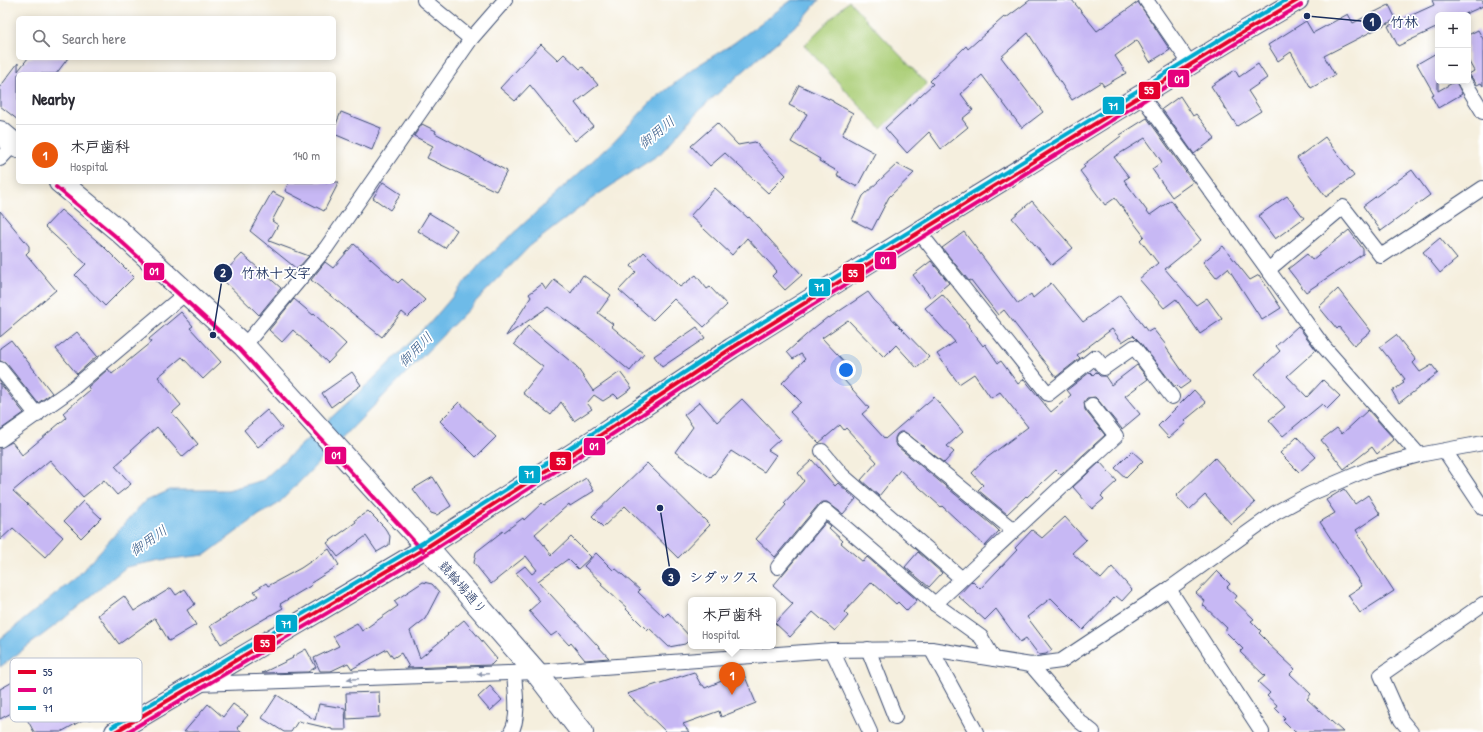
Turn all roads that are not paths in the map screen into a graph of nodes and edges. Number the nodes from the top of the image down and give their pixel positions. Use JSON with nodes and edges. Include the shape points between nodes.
{"nodes":[{"id":1,"x":424,"y":0,"type":"edge"},
{"id":2,"x":506,"y":0,"type":"edge"},
{"id":3,"x":1146,"y":0,"type":"edge"},
{"id":4,"x":1298,"y":0,"type":"edge"},
{"id":5,"x":471,"y":39,"type":"junction"},
{"id":6,"x":1191,"y":64,"type":"junction"},
{"id":7,"x":1466,"y":84,"type":"edge"},
{"id":8,"x":1141,"y":95,"type":"junction"},
{"id":9,"x":1483,"y":112,"type":"edge"},
{"id":10,"x":62,"y":184,"type":"edge"},
{"id":11,"x":1483,"y":188,"type":"edge"},
{"id":12,"x":918,"y":232,"type":"junction"},
{"id":13,"x":1268,"y":270,"type":"junction"},
{"id":14,"x":186,"y":293,"type":"junction"},
{"id":15,"x":244,"y":346,"type":"junction"},
{"id":16,"x":0,"y":369,"type":"edge"},
{"id":17,"x":1172,"y":397,"type":"dead end"},
{"id":18,"x":1092,"y":405,"type":"dead end"},
{"id":19,"x":37,"y":415,"type":"junction"},
{"id":20,"x":0,"y":440,"type":"edge"},
{"id":21,"x":903,"y":440,"type":"dead end"},
{"id":22,"x":1483,"y":443,"type":"edge"},
{"id":23,"x":1445,"y":450,"type":"junction"},
{"id":24,"x":822,"y":451,"type":"dead end"},
{"id":25,"x":1418,"y":455,"type":"junction"},
{"id":26,"x":1483,"y":508,"type":"edge"},
{"id":27,"x":1013,"y":530,"type":"junction"},
{"id":28,"x":427,"y":547,"type":"junction"},
{"id":29,"x":778,"y":567,"type":"dead end"},
{"id":30,"x":961,"y":578,"type":"junction"},
{"id":31,"x":1169,"y":589,"type":"junction"},
{"id":32,"x":935,"y":604,"type":"junction"},
{"id":33,"x":1483,"y":604,"type":"edge"},
{"id":34,"x":868,"y":649,"type":"junction"},
{"id":35,"x":931,"y":649,"type":"junction"},
{"id":36,"x":832,"y":650,"type":"junction"},
{"id":37,"x":994,"y":659,"type":"junction"},
{"id":38,"x":1031,"y":665,"type":"junction"},
{"id":39,"x":536,"y":672,"type":"junction"},
{"id":40,"x":514,"y":673,"type":"junction"},
{"id":41,"x":196,"y":684,"type":"junction"},
{"id":42,"x":142,"y":716,"type":"edge"},
{"id":43,"x":895,"y":717,"type":"dead end"},
{"id":44,"x":132,"y":722,"type":"edge"},
{"id":45,"x":115,"y":732,"type":"edge"},
{"id":46,"x":511,"y":732,"type":"edge"},
{"id":47,"x":582,"y":732,"type":"edge"},
{"id":48,"x":870,"y":732,"type":"edge"},
{"id":49,"x":976,"y":732,"type":"edge"},
{"id":50,"x":1094,"y":732,"type":"edge"},
{"id":51,"x":1262,"y":732,"type":"edge"},
{"id":52,"x":1411,"y":732,"type":"edge"}],
"edges":[{"from":1,"to":5,"type":"street"},
{"from":2,"to":5,"type":"street"},
{"from":3,"to":6,"type":"street"},
{"from":4,"to":6,"type":"main road"},
{"from":5,"to":15,"type":"street","via":[[326,248]]},
{"from":6,"to":8,"type":"main road"},
{"from":7,"to":9,"type":"street"},
{"from":8,"to":12,"type":"main road"},
{"from":8,"to":13,"type":"street"},
{"from":10,"to":14,"type":"main road","name":"競輪場通り","via":[[118,230]]},
{"from":11,"to":13,"type":"street","via":[[1381,256],[1343,207]]},
{"from":12,"to":17,"type":"street","via":[[1048,394],[1095,357],[1104,368],[1134,347]]},
{"from":12,"to":28,"type":"main road","via":[[732,348]]},
{"from":13,"to":25,"type":"street","via":[[1324,347]]},
{"from":14,"to":15,"type":"main road","name":"競輪場通り"},
{"from":14,"to":19,"type":"street","via":[[72,389]]},
{"from":15,"to":28,"type":"main road","name":"競輪場通り"},
{"from":16,"to":19,"type":"street"},
{"from":18,"to":27,"type":"street","via":[[1116,436]]},
{"from":19,"to":20,"type":"street"},
{"from":21,"to":27,"type":"street"},
{"from":22,"to":23,"type":"street"},
{"from":23,"to":25,"type":"street"},
{"from":23,"to":26,"type":"street"},
{"from":24,"to":30,"type":"street","via":[[842,475]]},
{"from":25,"to":31,"type":"street","via":[[1371,468],[1310,494],[1275,513]]},
{"from":27,"to":30,"type":"street"},
{"from":28,"to":39,"type":"main road","name":"競輪場通り"},
{"from":28,"to":41,"type":"main road"},
{"from":29,"to":32,"type":"street","via":[[825,510]]},
{"from":30,"to":32,"type":"street"},
{"from":31,"to":38,"type":"street","via":[[1061,661]]},
{"from":31,"to":51,"type":"street"},
{"from":32,"to":37,"type":"street","via":[[981,637]]},
{"from":33,"to":52,"type":"street","via":[[1381,675],[1401,720]]},
{"from":34,"to":35,"type":"street"},
{"from":34,"to":36,"type":"street"},
{"from":34,"to":43,"type":"street"},
{"from":35,"to":37,"type":"street"},
{"from":35,"to":49,"type":"street"},
{"from":36,"to":39,"type":"street"},
{"from":36,"to":48,"type":"street"},
{"from":37,"to":38,"type":"street"},
{"from":38,"to":50,"type":"street"},
{"from":39,"to":40,"type":"street"},
{"from":39,"to":47,"type":"main road","name":"競輪場通り"},
{"from":40,"to":41,"type":"street","one_way":true},
{"from":40,"to":46,"type":"street","via":[[516,703],[514,728]]},
{"from":41,"to":42,"type":"main road"},
{"from":44,"to":45,"type":"main road"}]}
